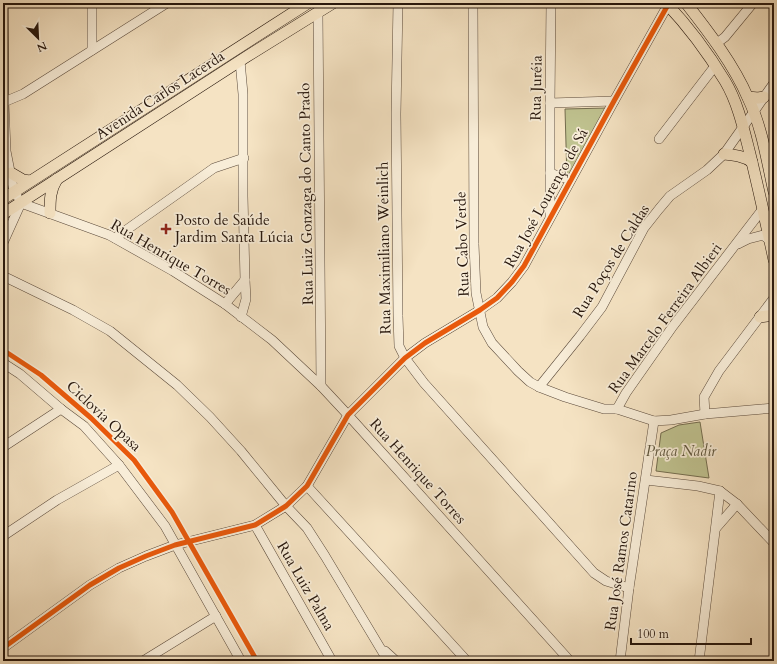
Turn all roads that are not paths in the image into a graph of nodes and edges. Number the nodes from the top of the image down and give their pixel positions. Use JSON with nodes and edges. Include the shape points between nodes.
{"nodes":[{"id":1,"x":92,"y":3,"type":"edge"},
{"id":2,"x":167,"y":3,"type":"edge"},
{"id":3,"x":308,"y":3,"type":"edge"},
{"id":4,"x":333,"y":3,"type":"edge"},
{"id":5,"x":398,"y":3,"type":"edge"},
{"id":6,"x":474,"y":3,"type":"edge"},
{"id":7,"x":552,"y":3,"type":"edge"},
{"id":8,"x":686,"y":3,"type":"edge"},
{"id":9,"x":753,"y":3,"type":"edge"},
{"id":10,"x":668,"y":4,"type":"edge"},
{"id":11,"x":3,"y":5,"type":"edge"},
{"id":12,"x":319,"y":8,"type":"edge"},
{"id":13,"x":717,"y":43,"type":"junction"},
{"id":14,"x":242,"y":46,"type":"junction"},
{"id":15,"x":92,"y":50,"type":"junction"},
{"id":16,"x":243,"y":59,"type":"junction"},
{"id":17,"x":714,"y":66,"type":"junction"},
{"id":18,"x":774,"y":83,"type":"edge"},
{"id":19,"x":764,"y":96,"type":"junction"},
{"id":20,"x":748,"y":97,"type":"junction"},
{"id":21,"x":614,"y":101,"type":"junction"},
{"id":22,"x":4,"y":102,"type":"edge"},
{"id":23,"x":550,"y":103,"type":"junction"},
{"id":24,"x":754,"y":111,"type":"junction"},
{"id":25,"x":743,"y":126,"type":"junction"},
{"id":26,"x":659,"y":139,"type":"dead end"},
{"id":27,"x":724,"y":154,"type":"junction"},
{"id":28,"x":244,"y":158,"type":"junction"},
{"id":29,"x":752,"y":162,"type":"junction"},
{"id":30,"x":771,"y":169,"type":"edge"},
{"id":31,"x":11,"y":172,"type":"junction"},
{"id":32,"x":550,"y":173,"type":"junction"},
{"id":33,"x":58,"y":179,"type":"junction"},
{"id":34,"x":571,"y":179,"type":"junction"},
{"id":35,"x":30,"y":181,"type":"junction"},
{"id":36,"x":14,"y":192,"type":"junction"},
{"id":37,"x":774,"y":192,"type":"edge"},
{"id":38,"x":3,"y":199,"type":"edge"},
{"id":39,"x":21,"y":203,"type":"junction"},
{"id":40,"x":762,"y":210,"type":"junction"},
{"id":41,"x":50,"y":213,"type":"junction"},
{"id":42,"x":3,"y":214,"type":"edge"},
{"id":43,"x":550,"y":217,"type":"junction"},
{"id":44,"x":115,"y":238,"type":"junction"},
{"id":45,"x":769,"y":240,"type":"junction"},
{"id":46,"x":3,"y":243,"type":"edge"},
{"id":47,"x":736,"y":244,"type":"junction"},
{"id":48,"x":774,"y":260,"type":"edge"},
{"id":49,"x":3,"y":276,"type":"edge"},
{"id":50,"x":244,"y":280,"type":"junction"},
{"id":51,"x":774,"y":298,"type":"edge"},
{"id":52,"x":225,"y":304,"type":"junction"},
{"id":53,"x":480,"y":310,"type":"junction"},
{"id":54,"x":774,"y":315,"type":"edge"},
{"id":55,"x":241,"y":317,"type":"junction"},
{"id":56,"x":760,"y":317,"type":"junction"},
{"id":57,"x":405,"y":358,"type":"junction"},
{"id":58,"x":3,"y":364,"type":"edge"},
{"id":59,"x":321,"y":386,"type":"junction"},
{"id":60,"x":539,"y":387,"type":"junction"},
{"id":61,"x":774,"y":408,"type":"edge"},
{"id":62,"x":60,"y":409,"type":"junction"},
{"id":63,"x":617,"y":409,"type":"junction"},
{"id":64,"x":705,"y":414,"type":"junction"},
{"id":65,"x":348,"y":415,"type":"junction"},
{"id":66,"x":654,"y":421,"type":"junction"},
{"id":67,"x":3,"y":447,"type":"edge"},
{"id":68,"x":119,"y":465,"type":"junction"},
{"id":69,"x":646,"y":480,"type":"junction"},
{"id":70,"x":307,"y":486,"type":"junction"},
{"id":71,"x":720,"y":491,"type":"junction"},
{"id":72,"x":737,"y":504,"type":"junction"},
{"id":73,"x":286,"y":506,"type":"junction"},
{"id":74,"x":255,"y":525,"type":"junction"},
{"id":75,"x":716,"y":528,"type":"junction"},
{"id":76,"x":3,"y":536,"type":"edge"},
{"id":77,"x":774,"y":544,"type":"edge"},
{"id":78,"x":175,"y":545,"type":"junction"},
{"id":79,"x":629,"y":588,"type":"junction"},
{"id":80,"x":216,"y":616,"type":"junction"},
{"id":81,"x":3,"y":648,"type":"edge"},
{"id":82,"x":381,"y":648,"type":"junction"},
{"id":83,"x":143,"y":661,"type":"edge"},
{"id":84,"x":241,"y":661,"type":"edge"},
{"id":85,"x":332,"y":661,"type":"edge"},
{"id":86,"x":388,"y":661,"type":"edge"},
{"id":87,"x":396,"y":661,"type":"edge"},
{"id":88,"x":467,"y":661,"type":"edge"},
{"id":89,"x":570,"y":661,"type":"edge"},
{"id":90,"x":620,"y":661,"type":"edge"},
{"id":91,"x":699,"y":661,"type":"edge"}],
"edges":[{"from":1,"to":15,"type":"street"},
{"from":2,"to":15,"type":"street"},
{"from":3,"to":14,"type":"main road","name":"Avenida Carlos Lacerda"},
{"from":4,"to":12,"type":"main road","name":"Avenida Carlos Lacerda"},
{"from":5,"to":57,"type":"street","name":"Rua Maximiliano Weinlich","via":[[398,316],[400,346]]},
{"from":6,"to":53,"type":"street","name":"Rua Cabo Verde","via":[[474,244],[476,293]]},
{"from":7,"to":23,"type":"street","name":"Rua Juréia"},
{"from":8,"to":13,"type":"main road"},
{"from":9,"to":13,"type":"street"},
{"from":10,"to":17,"type":"main road","via":[[687,26]]},
{"from":10,"to":21,"type":"street","name":"Rua José Lourenço de Sá"},
{"from":11,"to":22,"type":"street"},
{"from":12,"to":16,"type":"main road","name":"Avenida Carlos Lacerda"},
{"from":12,"to":59,"type":"street","name":"Rua Luiz Gonzaga do Canto Prado"},
{"from":13,"to":20,"type":"main road"},
{"from":14,"to":16,"type":"main road"},
{"from":14,"to":35,"type":"main road","name":"Avenida Carlos Lacerda"},
{"from":15,"to":22,"type":"street","via":[[23,94]]},
{"from":16,"to":28,"type":"street"},
{"from":16,"to":33,"type":"main road","name":"Avenida Carlos Lacerda"},
{"from":17,"to":25,"type":"main road","via":[[728,86]]},
{"from":17,"to":26,"type":"street"},
{"from":18,"to":19,"type":"street","name":"Rua Poços de Caldas"},
{"from":19,"to":20,"type":"main road"},
{"from":19,"to":24,"type":"street","name":"Rua Poços de Caldas"},
{"from":20,"to":24,"type":"main road"},
{"from":21,"to":23,"type":"street"},
{"from":21,"to":34,"type":"street","name":"Rua José Lourenço de Sá"},
{"from":22,"to":31,"type":"street","via":[[6,151]]},
{"from":23,"to":32,"type":"street","name":"Rua Juréia"},
{"from":24,"to":25,"type":"street","name":"Rua Poços de Caldas"},
{"from":24,"to":30,"type":"main road"},
{"from":25,"to":27,"type":"street","name":"Rua Poços de Caldas"},
{"from":25,"to":29,"type":"main road"},
{"from":27,"to":29,"type":"main road"},
{"from":27,"to":60,"type":"street","name":"Rua Poços de Caldas","via":[[707,170],[670,196],[659,209],[644,228],[602,307]]},
{"from":28,"to":44,"type":"street","via":[[214,168]]},
{"from":28,"to":50,"type":"street"},
{"from":29,"to":40,"type":"main road"},
{"from":30,"to":37,"type":"main road"},
{"from":31,"to":35,"type":"main road","via":[[17,178]]},
{"from":31,"to":36,"type":"street"},
{"from":32,"to":34,"type":"street"},
{"from":32,"to":43,"type":"street","name":"Rua Juréia"},
{"from":33,"to":39,"type":"main road","name":"Avenida Carlos Lacerda"},
{"from":33,"to":41,"type":"main road","via":[[52,187]]},
{"from":34,"to":43,"type":"street","name":"Rua José Lourenço de Sá"},
{"from":35,"to":36,"type":"main road","name":"Avenida Carlos Lacerda"},
{"from":36,"to":38,"type":"main road","name":"Avenida Carlos Lacerda"},
{"from":36,"to":39,"type":"street"},
{"from":39,"to":41,"type":"street","name":"Rua Henrique Torres"},
{"from":39,"to":42,"type":"main road","name":"Avenida Carlos Lacerda"},
{"from":39,"to":46,"type":"street"},
{"from":40,"to":45,"type":"main road"},
{"from":40,"to":47,"type":"street","name":"Rua Marcelo Ferreira Albieri"},
{"from":41,"to":44,"type":"street","name":"Rua Henrique Torres"},
{"from":43,"to":53,"type":"street","name":"Rua José Lourenço de Sá","via":[[524,266],[512,282],[497,298]]},
{"from":44,"to":52,"type":"street","name":"Rua Henrique Torres"},
{"from":45,"to":47,"type":"street","name":"Rua Marcelo Ferreira Albieri","via":[[763,235]]},
{"from":45,"to":48,"type":"main road"},
{"from":47,"to":63,"type":"street","name":"Rua Marcelo Ferreira Albieri","via":[[673,326]]},
{"from":49,"to":73,"type":"street","via":[[91,319],[137,352],[210,417]]},
{"from":50,"to":52,"type":"street"},
{"from":50,"to":55,"type":"street","via":[[246,299]]},
{"from":51,"to":56,"type":"street"},
{"from":52,"to":55,"type":"street","name":"Rua Henrique Torres"},
{"from":53,"to":57,"type":"street","name":"Rua José Lourenço de Sá"},
{"from":53,"to":60,"type":"street","name":"Rua Cabo Verde","via":[[483,327],[492,343],[518,371]]},
{"from":54,"to":56,"type":"main road"},
{"from":55,"to":59,"type":"street","name":"Rua Henrique Torres","via":[[272,340]]},
{"from":56,"to":64,"type":"street","via":[[719,371],[704,397]]},
{"from":57,"to":65,"type":"street","name":"Rua José Lourenço de Sá"},
{"from":57,"to":79,"type":"street","name":"Rua Maximiliano Weinlich","via":[[424,383],[594,572],[606,581]]},
{"from":58,"to":62,"type":"street","via":[[20,374]]},
{"from":59,"to":65,"type":"street","name":"Rua Henrique Torres"},
{"from":60,"to":63,"type":"street","name":"Rua Cabo Verde","via":[[604,409]]},
{"from":61,"to":64,"type":"street","name":"Rua Cabo Verde"},
{"from":62,"to":67,"type":"street"},
{"from":62,"to":68,"type":"street","via":[[84,426]]},
{"from":63,"to":66,"type":"street","name":"Rua Cabo Verde"},
{"from":64,"to":66,"type":"street","name":"Rua Cabo Verde"},
{"from":65,"to":70,"type":"street","name":"Rua José Lourenço de Sá"},
{"from":65,"to":89,"type":"street","name":"Rua Henrique Torres"},
{"from":66,"to":69,"type":"street","name":"Rua José Ramos Catarino"},
{"from":68,"to":76,"type":"street","via":[[57,500]]},
{"from":68,"to":78,"type":"street","via":[[165,526]]},
{"from":69,"to":71,"type":"street"},
{"from":69,"to":79,"type":"street","name":"Rua José Ramos Catarino"},
{"from":70,"to":73,"type":"street","name":"Rua José Lourenço de Sá"},
{"from":70,"to":88,"type":"street"},
{"from":71,"to":72,"type":"street"},
{"from":71,"to":75,"type":"street"},
{"from":72,"to":75,"type":"street"},
{"from":72,"to":77,"type":"street"},
{"from":73,"to":74,"type":"street","name":"Rua José Lourenço de Sá"},
{"from":73,"to":82,"type":"street","via":[[307,528]]},
{"from":74,"to":78,"type":"street","name":"Rua José Lourenço de Sá"},
{"from":74,"to":85,"type":"street","name":"Rua Luiz Palma"},
{"from":75,"to":91,"type":"street"},
{"from":78,"to":80,"type":"street"},
{"from":78,"to":81,"type":"street","name":"Rua José Lourenço de Sá","via":[[119,568],[90,585]]},
{"from":79,"to":90,"type":"street","name":"Rua José Ramos Catarino"},
{"from":80,"to":83,"type":"street"},
{"from":80,"to":84,"type":"street"},
{"from":82,"to":86,"type":"street"},
{"from":82,"to":87,"type":"street"}]}
